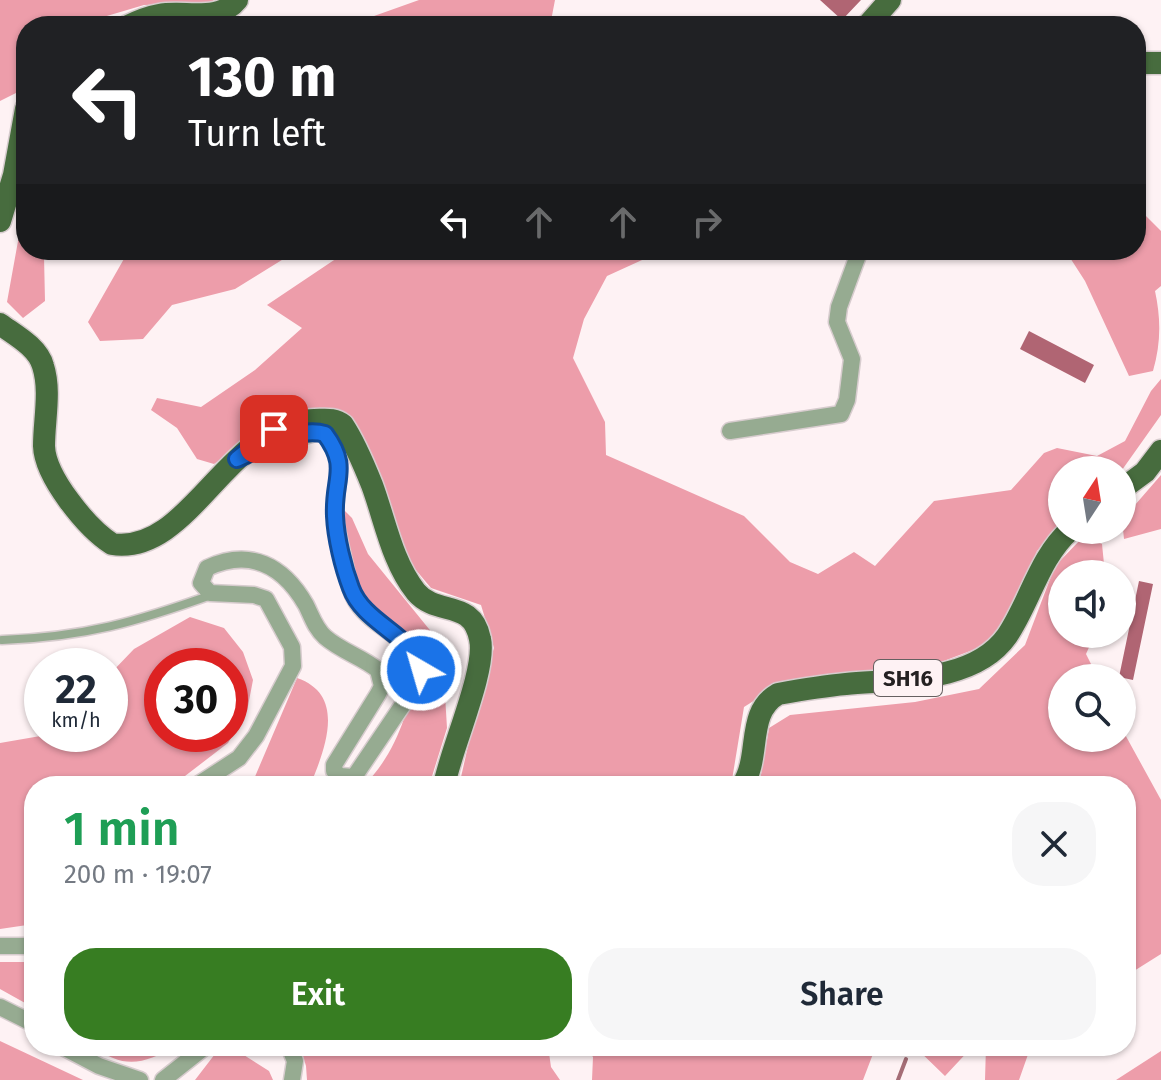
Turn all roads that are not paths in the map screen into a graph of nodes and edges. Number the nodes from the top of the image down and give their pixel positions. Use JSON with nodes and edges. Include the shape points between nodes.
{"nodes":[{"id":1,"x":237,"y":0,"type":"edge"},
{"id":2,"x":890,"y":0,"type":"edge"},
{"id":3,"x":157,"y":16,"type":"edge"},
{"id":4,"x":876,"y":16,"type":"edge"},
{"id":5,"x":16,"y":164,"type":"edge"},
{"id":6,"x":0,"y":221,"type":"edge"},
{"id":7,"x":856,"y":260,"type":"edge"},
{"id":8,"x":0,"y":324,"type":"edge"},
{"id":9,"x":730,"y":431,"type":"dead end"},
{"id":10,"x":1161,"y":451,"type":"edge"},
{"id":11,"x":237,"y":459,"type":"junction"},
{"id":12,"x":1136,"y":479,"type":"edge"},
{"id":13,"x":1059,"y":544,"type":"edge"},
{"id":14,"x":214,"y":593,"type":"junction"},
{"id":15,"x":2,"y":640,"type":"edge"},
{"id":16,"x":211,"y":776,"type":"edge"},
{"id":17,"x":340,"y":776,"type":"edge"},
{"id":18,"x":355,"y":776,"type":"edge"},
{"id":19,"x":447,"y":776,"type":"edge"},
{"id":20,"x":746,"y":776,"type":"edge"},
{"id":21,"x":0,"y":946,"type":"edge"},
{"id":22,"x":24,"y":946,"type":"edge"},
{"id":23,"x":0,"y":1007,"type":"edge"},
{"id":24,"x":24,"y":1019,"type":"edge"},
{"id":25,"x":80,"y":1056,"type":"edge"},
{"id":26,"x":193,"y":1056,"type":"edge"},
{"id":27,"x":293,"y":1056,"type":"edge"},
{"id":28,"x":140,"y":1080,"type":"edge"},
{"id":29,"x":163,"y":1080,"type":"edge"},
{"id":30,"x":292,"y":1080,"type":"edge"}],
"edges":[{"from":1,"to":3,"type":"main road","via":[[211,14]]},
{"from":2,"to":4,"type":"main road"},
{"from":5,"to":6,"type":"main road"},
{"from":7,"to":9,"type":"street","via":[[837,322],[852,359],[841,414]]},
{"from":8,"to":11,"type":"main road","via":[[33,349],[43,366],[44,448],[51,474],[112,544],[159,535]]},
{"from":10,"to":12,"type":"main road"},
{"from":11,"to":18,"type":"street","via":[[310,432],[325,434],[340,459],[335,517],[354,596],[420,662],[419,680]]},
{"from":11,"to":19,"type":"main road","via":[[274,429],[302,421],[338,421],[350,436],[392,548],[415,590],[432,604],[470,617],[480,651]]},
{"from":13,"to":20,"type":"main road","number":"SH16","via":[[1005,638],[975,661],[942,673],[768,699],[760,709]]},
{"from":14,"to":15,"type":"lane","via":[[134,623],[55,638]]},
{"from":14,"to":16,"type":"street","via":[[266,599],[292,647],[293,666],[256,736],[239,758]]},
{"from":14,"to":17,"type":"street","via":[[201,583],[207,568],[255,559],[290,583],[326,637],[378,670],[382,686],[333,768]]},
{"from":21,"to":22,"type":"street"},
{"from":23,"to":24,"type":"street"},
{"from":25,"to":28,"type":"street"},
{"from":26,"to":29,"type":"street"},
{"from":27,"to":30,"type":"street"}]}
